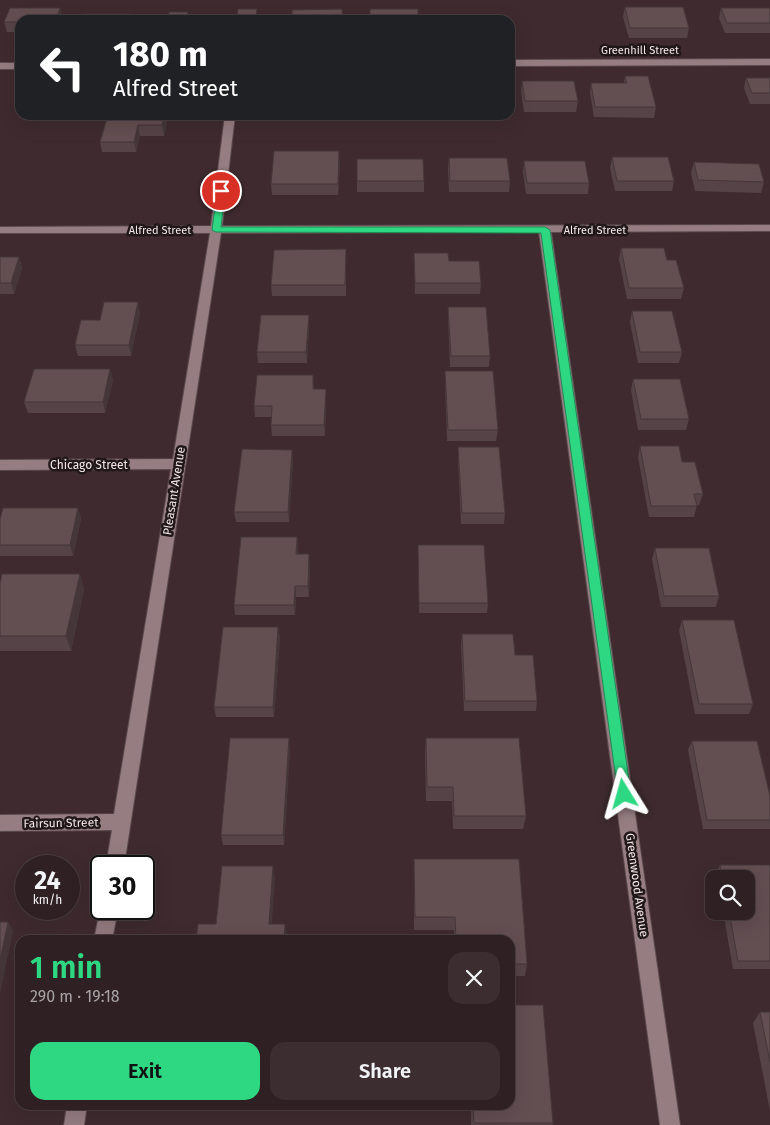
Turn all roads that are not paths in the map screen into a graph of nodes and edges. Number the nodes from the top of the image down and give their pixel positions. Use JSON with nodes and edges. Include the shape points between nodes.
{"nodes":[{"id":1,"x":770,"y":62,"type":"edge"},
{"id":2,"x":515,"y":63,"type":"edge"},
{"id":3,"x":0,"y":66,"type":"edge"},
{"id":4,"x":15,"y":66,"type":"edge"},
{"id":5,"x":229,"y":120,"type":"edge"},
{"id":6,"x":770,"y":228,"type":"edge"},
{"id":7,"x":0,"y":230,"type":"edge"},
{"id":8,"x":216,"y":230,"type":"junction"},
{"id":9,"x":545,"y":230,"type":"junction"},
{"id":10,"x":178,"y":464,"type":"junction"},
{"id":11,"x":0,"y":465,"type":"edge"},
{"id":12,"x":123,"y":822,"type":"junction"},
{"id":13,"x":0,"y":823,"type":"edge"},
{"id":14,"x":117,"y":855,"type":"edge"},
{"id":15,"x":107,"y":920,"type":"edge"},
{"id":16,"x":105,"y":935,"type":"edge"},
{"id":17,"x":76,"y":1110,"type":"edge"},
{"id":18,"x":74,"y":1125,"type":"edge"},
{"id":19,"x":670,"y":1125,"type":"edge"}],
"edges":[{"from":1,"to":2,"type":"street","name":"Greenhill Street"},
{"from":3,"to":4,"type":"street"},
{"from":5,"to":8,"type":"street","name":"Pleasant Avenue"},
{"from":6,"to":9,"type":"street","name":"Alfred Street"},
{"from":7,"to":8,"type":"street","name":"Alfred Street"},
{"from":8,"to":9,"type":"street","name":"Alfred Street"},
{"from":8,"to":10,"type":"street","name":"Pleasant Avenue"},
{"from":9,"to":19,"type":"street","name":"Greenwood Avenue"},
{"from":10,"to":11,"type":"street","name":"Chicago Street"},
{"from":10,"to":12,"type":"street","name":"Pleasant Avenue"},
{"from":12,"to":13,"type":"street","name":"Fairsun Street"},
{"from":12,"to":14,"type":"street","name":"Pleasant Avenue"},
{"from":15,"to":16,"type":"street"},
{"from":17,"to":18,"type":"street"}]}
